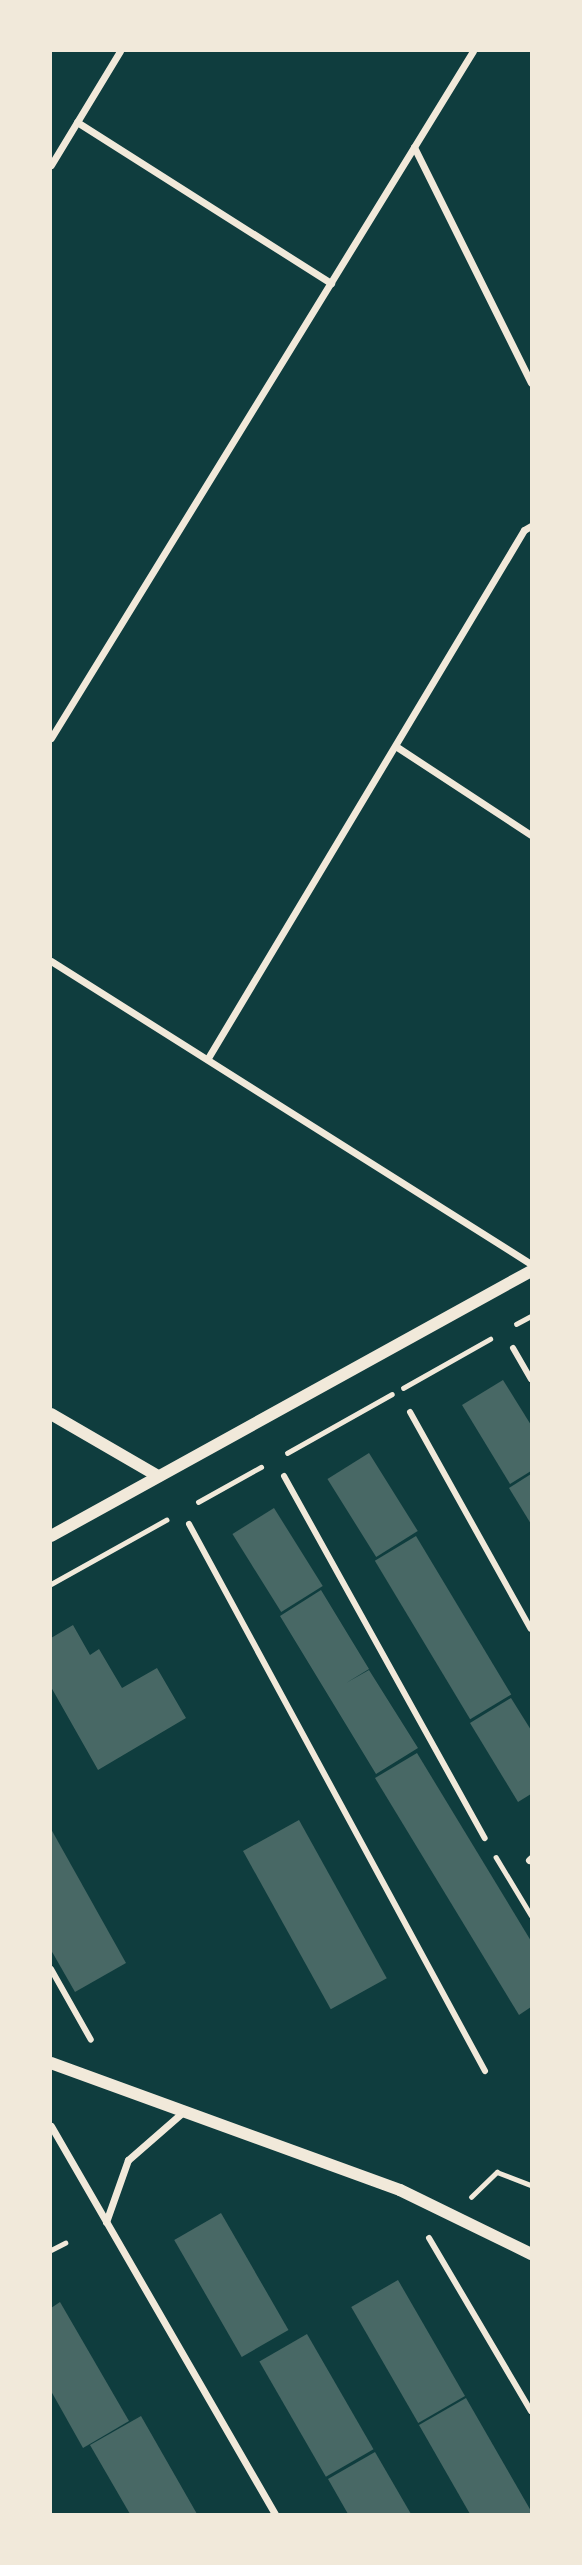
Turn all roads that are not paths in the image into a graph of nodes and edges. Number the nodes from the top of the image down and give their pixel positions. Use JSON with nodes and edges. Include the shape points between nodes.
{"nodes":[{"id":1,"x":120,"y":51,"type":"edge"},
{"id":2,"x":473,"y":51,"type":"edge"},
{"id":3,"x":77,"y":122,"type":"junction"},
{"id":4,"x":414,"y":147,"type":"junction"},
{"id":5,"x":51,"y":165,"type":"edge"},
{"id":6,"x":331,"y":283,"type":"junction"},
{"id":7,"x":531,"y":383,"type":"edge"},
{"id":8,"x":531,"y":526,"type":"edge"},
{"id":9,"x":51,"y":738,"type":"edge"},
{"id":10,"x":397,"y":747,"type":"junction"},
{"id":11,"x":531,"y":835,"type":"edge"},
{"id":12,"x":51,"y":961,"type":"edge"},
{"id":13,"x":208,"y":1058,"type":"junction"},
{"id":14,"x":531,"y":1264,"type":"edge"},
{"id":15,"x":531,"y":1271,"type":"edge"},
{"id":16,"x":513,"y":1348,"type":"dead end"},
{"id":17,"x":531,"y":1379,"type":"edge"},
{"id":18,"x":410,"y":1412,"type":"dead end"},
{"id":19,"x":51,"y":1415,"type":"edge"},
{"id":20,"x":158,"y":1476,"type":"junction"},
{"id":21,"x":284,"y":1476,"type":"dead end"},
{"id":22,"x":189,"y":1524,"type":"dead end"},
{"id":23,"x":51,"y":1536,"type":"edge"},
{"id":24,"x":531,"y":1629,"type":"edge"},
{"id":25,"x":485,"y":1838,"type":"dead end"},
{"id":26,"x":51,"y":1969,"type":"edge"},
{"id":27,"x":91,"y":2040,"type":"dead end"},
{"id":28,"x":51,"y":2063,"type":"edge"},
{"id":29,"x":485,"y":2071,"type":"dead end"},
{"id":30,"x":183,"y":2111,"type":"junction"},
{"id":31,"x":51,"y":2126,"type":"edge"},
{"id":32,"x":106,"y":2222,"type":"junction"},
{"id":33,"x":429,"y":2238,"type":"dead end"},
{"id":34,"x":531,"y":2254,"type":"edge"},
{"id":35,"x":531,"y":2411,"type":"edge"},
{"id":36,"x":275,"y":2514,"type":"edge"}],
"edges":[{"from":1,"to":3,"type":"street"},
{"from":2,"to":4,"type":"street"},
{"from":3,"to":5,"type":"street"},
{"from":3,"to":6,"type":"street"},
{"from":4,"to":6,"type":"street"},
{"from":4,"to":7,"type":"street"},
{"from":6,"to":9,"type":"street"},
{"from":8,"to":10,"type":"street","via":[[524,530]]},
{"from":10,"to":11,"type":"street"},
{"from":10,"to":13,"type":"street"},
{"from":12,"to":13,"type":"street"},
{"from":13,"to":14,"type":"street"},
{"from":15,"to":20,"type":"street"},
{"from":16,"to":17,"type":"street"},
{"from":18,"to":24,"type":"street"},
{"from":19,"to":20,"type":"street"},
{"from":20,"to":23,"type":"street"},
{"from":21,"to":25,"type":"street"},
{"from":22,"to":29,"type":"street"},
{"from":26,"to":27,"type":"street"},
{"from":28,"to":30,"type":"street"},
{"from":30,"to":32,"type":"street","via":[[128,2160]]},
{"from":30,"to":34,"type":"street","via":[[400,2190]]},
{"from":31,"to":32,"type":"street"},
{"from":32,"to":36,"type":"street"},
{"from":33,"to":35,"type":"street"}]}
